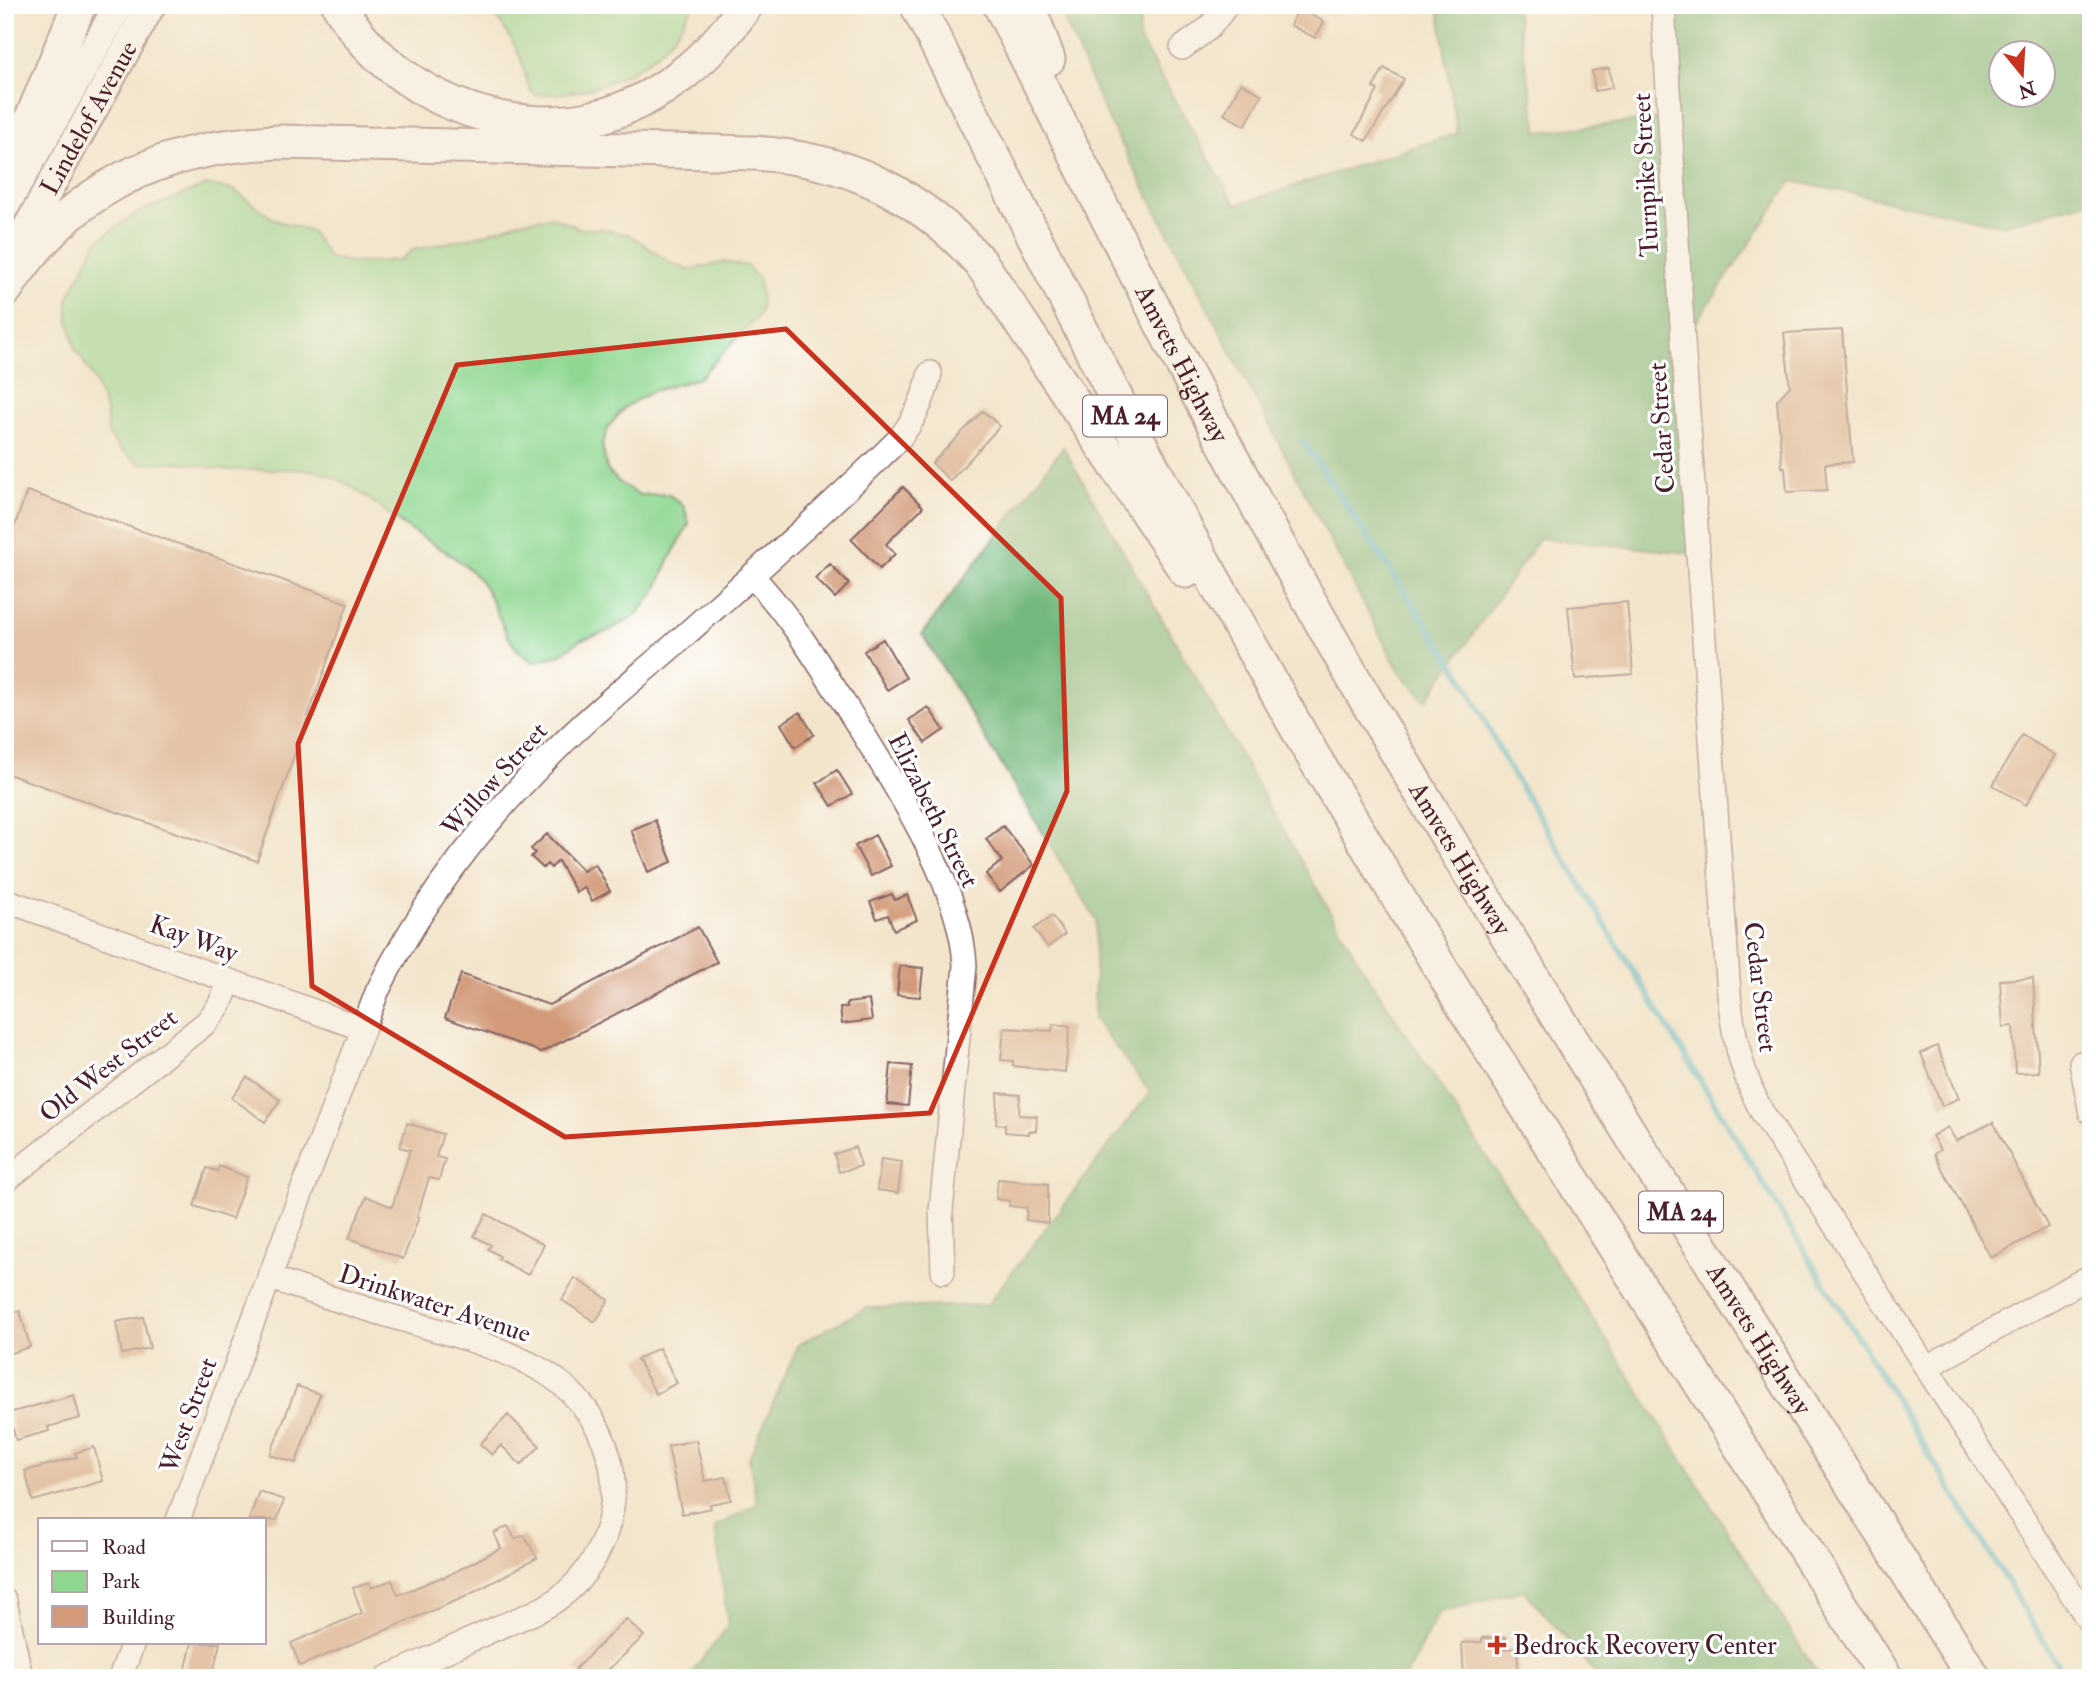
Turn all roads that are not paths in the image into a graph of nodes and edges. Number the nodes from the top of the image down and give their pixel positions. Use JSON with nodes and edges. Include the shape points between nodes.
{"nodes":[{"id":1,"x":79,"y":5,"type":"edge"},
{"id":2,"x":119,"y":5,"type":"edge"},
{"id":3,"x":151,"y":5,"type":"edge"},
{"id":4,"x":340,"y":5,"type":"edge"},
{"id":5,"x":746,"y":5,"type":"edge"},
{"id":6,"x":917,"y":5,"type":"edge"},
{"id":7,"x":1000,"y":5,"type":"edge"},
{"id":8,"x":1028,"y":5,"type":"edge"},
{"id":9,"x":1227,"y":5,"type":"edge"},
{"id":10,"x":1663,"y":5,"type":"edge"},
{"id":11,"x":1182,"y":48,"type":"dead end"},
{"id":12,"x":5,"y":183,"type":"edge"},
{"id":13,"x":5,"y":206,"type":"edge"},
{"id":14,"x":5,"y":268,"type":"edge"},
{"id":15,"x":5,"y":290,"type":"edge"},
{"id":16,"x":1161,"y":322,"type":"junction"},
{"id":17,"x":1683,"y":342,"type":"joint"},
{"id":18,"x":930,"y":373,"type":"dead end"},
{"id":19,"x":752,"y":576,"type":"junction"},
{"id":20,"x":1349,"y":818,"type":"junction"},
{"id":21,"x":5,"y":900,"type":"edge"},
{"id":22,"x":230,"y":981,"type":"junction"},
{"id":23,"x":363,"y":1028,"type":"junction"},
{"id":24,"x":2081,"y":1063,"type":"dead end"},
{"id":25,"x":2091,"y":1113,"type":"edge"},
{"id":26,"x":5,"y":1181,"type":"edge"},
{"id":27,"x":943,"y":1272,"type":"dead end"},
{"id":28,"x":2091,"y":1276,"type":"edge"},
{"id":29,"x":269,"y":1277,"type":"junction"},
{"id":30,"x":249,"y":1329,"type":"joint"},
{"id":31,"x":1927,"y":1367,"type":"junction"},
{"id":32,"x":179,"y":1518,"type":"edge"},
{"id":33,"x":5,"y":1601,"type":"edge"},
{"id":34,"x":2091,"y":1624,"type":"edge"},
{"id":35,"x":133,"y":1644,"type":"edge"},
{"id":36,"x":21,"y":1678,"type":"edge"},
{"id":37,"x":120,"y":1678,"type":"edge"},
{"id":38,"x":386,"y":1678,"type":"edge"},
{"id":39,"x":1886,"y":1678,"type":"edge"},
{"id":40,"x":1974,"y":1678,"type":"edge"}],
"edges":[{"from":1,"to":12,"type":"highway"},
{"from":2,"to":13,"type":"main road","name":"Lindelof Avenue"},
{"from":3,"to":14,"type":"main road","name":"Lindelof Avenue"},
{"from":4,"to":5,"type":"highway","via":[[373,50],[409,80],[469,110],[536,122],[601,116],[647,97],[704,58]]},
{"from":6,"to":20,"type":"highway","number":"MA 24","via":[[1157,476]]},
{"from":7,"to":16,"type":"highway","name":"Amvets Highway","number":"MA 24"},
{"from":8,"to":16,"type":"highway"},
{"from":9,"to":11,"type":"street","via":[[1209,28]]},
{"from":10,"to":17,"type":"street","name":"Turnpike Street"},
{"from":15,"to":20,"type":"highway","via":[[51,232],[98,193],[166,159],[246,143],[754,152],[830,164],[860,175],[932,215],[981,263]]},
{"from":16,"to":40,"type":"highway","name":"Amvets Highway","number":"MA 24","via":[[1284,555],[1467,870]]},
{"from":17,"to":31,"type":"street","name":"Cedar Street","via":[[1728,986],[1739,1054],[1762,1112]]},
{"from":18,"to":19,"type":"street","name":"Willow Street","via":[[915,418],[898,440]]},
{"from":19,"to":23,"type":"street","name":"Willow Street","via":[[525,780],[419,918],[393,959]]},
{"from":19,"to":27,"type":"street","name":"Elizabeth Street","via":[[794,624],[888,773],[930,852],[961,932],[965,977],[941,1211]]},
{"from":20,"to":39,"type":"highway","number":"MA 24"},
{"from":21,"to":22,"type":"street","name":"Kay Way"},
{"from":22,"to":23,"type":"street","name":"Kay Way"},
{"from":22,"to":26,"type":"street","name":"Old West Street","via":[[207,1022]]},
{"from":23,"to":29,"type":"street","name":"Willow Street"},
{"from":24,"to":25,"type":"street"},
{"from":28,"to":31,"type":"street"},
{"from":29,"to":30,"type":"street","name":"Willow Street"},
{"from":29,"to":38,"type":"street","name":"Drinkwater Avenue","via":[[486,1345],[534,1366],[562,1383],[582,1404],[607,1451],[613,1479],[610,1523],[576,1583],[546,1606]]},
{"from":30,"to":32,"type":"street","name":"West Street"},
{"from":31,"to":34,"type":"street","name":"Cedar Street"},
{"from":33,"to":36,"type":"street"},
{"from":35,"to":37,"type":"street"}]}
